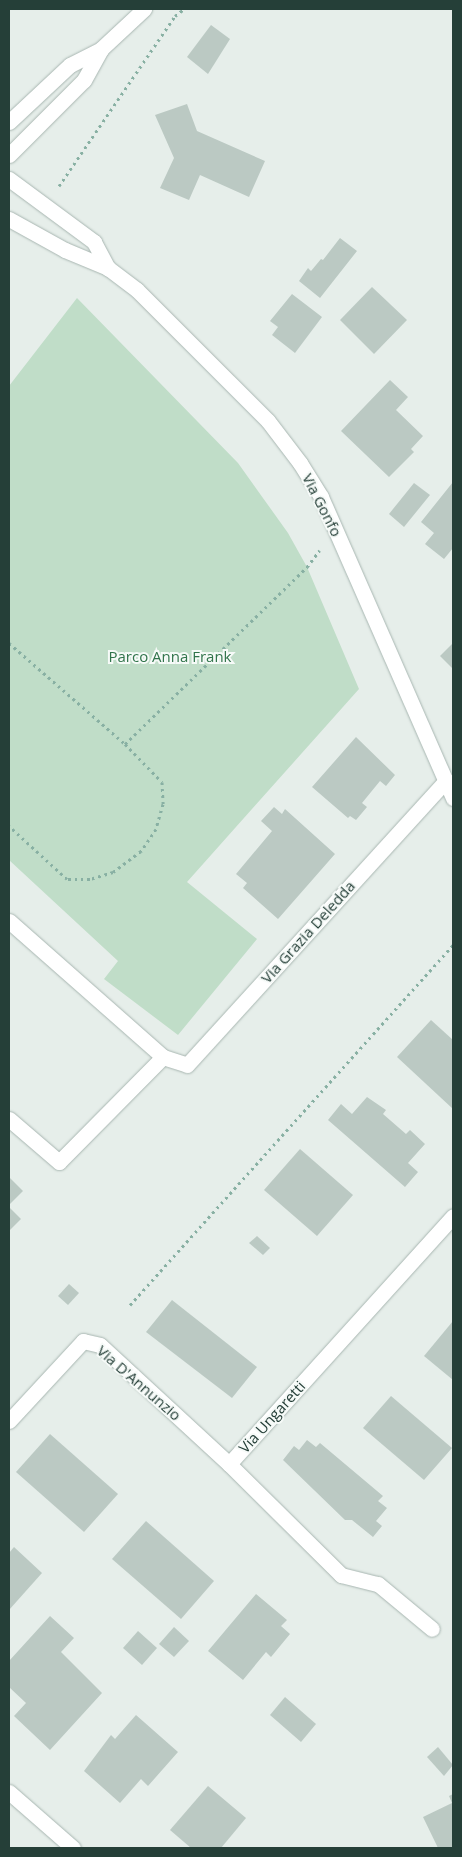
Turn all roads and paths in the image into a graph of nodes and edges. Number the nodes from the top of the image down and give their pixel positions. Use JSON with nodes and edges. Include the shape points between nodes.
{"nodes":[{"id":1,"x":144,"y":9,"type":"edge"},
{"id":2,"x":184,"y":9,"type":"edge"},
{"id":3,"x":101,"y":49,"type":"junction"},
{"id":4,"x":9,"y":122,"type":"edge"},
{"id":5,"x":9,"y":154,"type":"edge"},
{"id":6,"x":9,"y":178,"type":"edge"},
{"id":7,"x":59,"y":186,"type":"dead end"},
{"id":8,"x":9,"y":219,"type":"edge"},
{"id":9,"x":108,"y":268,"type":"junction"},
{"id":10,"x":336,"y":530,"type":"junction"},
{"id":11,"x":9,"y":643,"type":"edge"},
{"id":12,"x":126,"y":744,"type":"junction"},
{"id":13,"x":446,"y":780,"type":"junction"},
{"id":14,"x":453,"y":798,"type":"edge"},
{"id":15,"x":9,"y":826,"type":"edge"},
{"id":16,"x":9,"y":921,"type":"edge"},
{"id":17,"x":453,"y":945,"type":"edge"},
{"id":18,"x":163,"y":1056,"type":"junction"},
{"id":19,"x":9,"y":1119,"type":"edge"},
{"id":20,"x":453,"y":1216,"type":"edge"},
{"id":21,"x":130,"y":1305,"type":"dead end"},
{"id":22,"x":9,"y":1421,"type":"edge"},
{"id":23,"x":229,"y":1464,"type":"junction"},
{"id":24,"x":432,"y":1629,"type":"dead end"},
{"id":25,"x":9,"y":1792,"type":"edge"},
{"id":26,"x":73,"y":1848,"type":"edge"}],
"edges":[{"from":1,"to":3,"type":"street"},
{"from":2,"to":7,"type":"path","via":[[175,16]]},
{"from":3,"to":4,"type":"street","via":[[70,65]]},
{"from":3,"to":5,"type":"street","via":[[84,80]]},
{"from":6,"to":9,"type":"street","name":"Via Gonfo","via":[[94,242]]},
{"from":8,"to":9,"type":"street","name":"Via Gonfo","via":[[71,253]]},
{"from":9,"to":10,"type":"street","name":"Via Gonfo","via":[[137,290],[268,421],[300,463]]},
{"from":10,"to":12,"type":"path","via":[[307,567]]},
{"from":10,"to":13,"type":"street","name":"Via Gonfo"},
{"from":11,"to":12,"type":"path"},
{"from":12,"to":15,"type":"path","via":[[162,782],[163,804],[156,829],[141,852],[113,872],[90,880],[67,880]]},
{"from":13,"to":14,"type":"street","name":"Via Gonfo"},
{"from":13,"to":18,"type":"street","name":"Via Grazia Deledda","via":[[187,1065]]},
{"from":16,"to":18,"type":"street","name":"Via Grazia Deledda"},
{"from":17,"to":21,"type":"path"},
{"from":18,"to":19,"type":"street","via":[[59,1162]]},
{"from":20,"to":23,"type":"street","name":"Via Ungaretti"},
{"from":22,"to":23,"type":"street","name":"Via D'Annunzio","via":[[83,1341],[100,1345]]},
{"from":23,"to":24,"type":"street","name":"Via Ungaretti","via":[[341,1575],[378,1584]]},
{"from":25,"to":26,"type":"street"}]}
